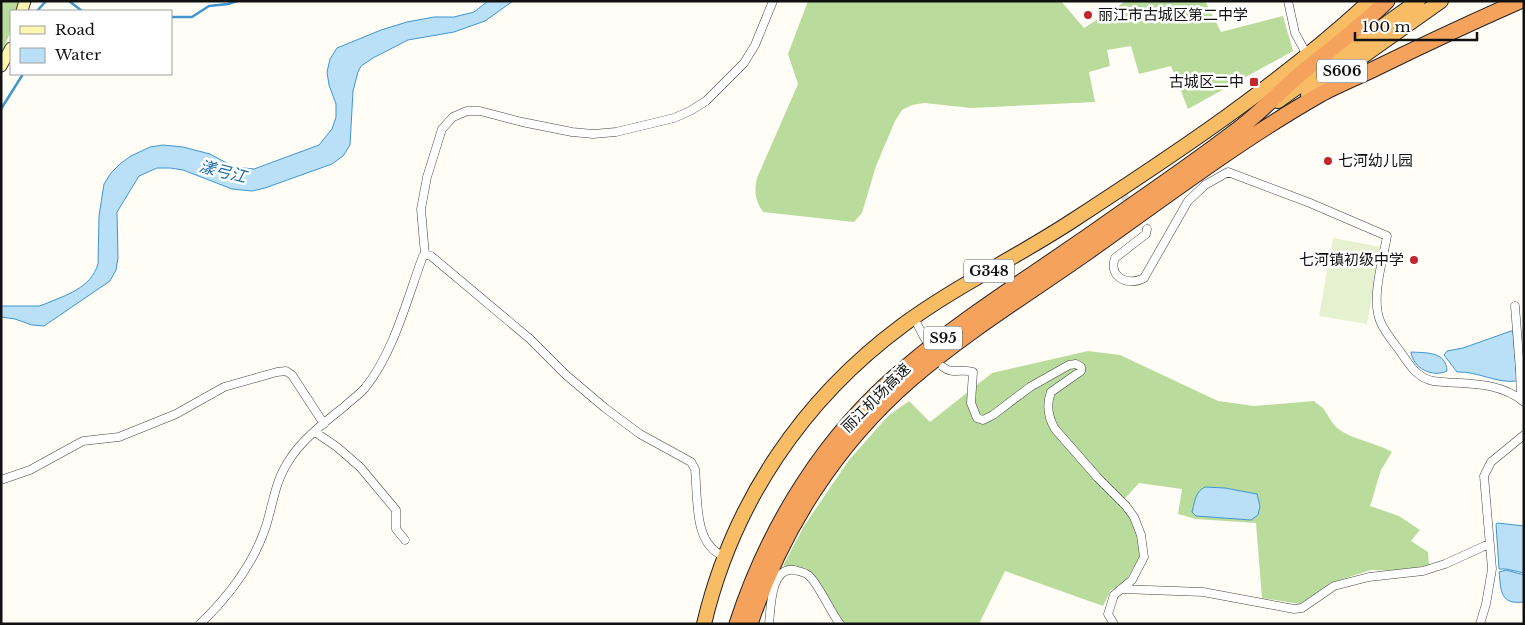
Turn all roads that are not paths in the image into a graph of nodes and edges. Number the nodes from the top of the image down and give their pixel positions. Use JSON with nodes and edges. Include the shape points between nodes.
{"nodes":[{"id":1,"x":773,"y":1,"type":"edge"},
{"id":2,"x":1288,"y":1,"type":"edge"},
{"id":3,"x":1359,"y":1,"type":"edge"},
{"id":4,"x":1370,"y":1,"type":"edge"},
{"id":5,"x":1387,"y":1,"type":"edge"},
{"id":6,"x":1418,"y":1,"type":"edge"},
{"id":7,"x":1441,"y":1,"type":"edge"},
{"id":8,"x":1520,"y":1,"type":"edge"},
{"id":9,"x":1344,"y":24,"type":"junction"},
{"id":10,"x":10,"y":50,"type":"edge"},
{"id":11,"x":1307,"y":55,"type":"junction"},
{"id":12,"x":1,"y":66,"type":"edge"},
{"id":13,"x":1239,"y":137,"type":"junction"},
{"id":14,"x":1147,"y":229,"type":"dead end"},
{"id":15,"x":425,"y":255,"type":"junction"},
{"id":16,"x":1516,"y":306,"type":"dead end"},
{"id":17,"x":914,"y":318,"type":"junction"},
{"id":18,"x":925,"y":339,"type":"dead end"},
{"id":19,"x":943,"y":367,"type":"dead end"},
{"id":20,"x":1522,"y":401,"type":"edge"},
{"id":21,"x":324,"y":424,"type":"junction"},
{"id":22,"x":315,"y":432,"type":"junction"},
{"id":23,"x":1524,"y":435,"type":"edge"},
{"id":24,"x":1,"y":480,"type":"edge"},
{"id":25,"x":405,"y":540,"type":"dead end"},
{"id":26,"x":1489,"y":544,"type":"junction"},
{"id":27,"x":724,"y":556,"type":"junction"},
{"id":28,"x":1121,"y":588,"type":"junction"},
{"id":29,"x":200,"y":624,"type":"edge"},
{"id":30,"x":704,"y":624,"type":"edge"},
{"id":31,"x":737,"y":624,"type":"edge"},
{"id":32,"x":750,"y":624,"type":"edge"},
{"id":33,"x":769,"y":624,"type":"edge"},
{"id":34,"x":840,"y":624,"type":"edge"},
{"id":35,"x":1114,"y":624,"type":"edge"},
{"id":36,"x":1480,"y":624,"type":"edge"}],
"edges":[{"from":1,"to":15,"type":"street","via":[[756,46],[744,63],[706,101],[674,118],[593,134],[480,111],[467,111],[453,117],[442,129],[427,177],[421,209]]},
{"from":2,"to":11,"type":"street","via":[[1295,33]]},
{"from":3,"to":9,"type":"street","via":[[1346,15]]},
{"from":4,"to":9,"type":"highway","number":"G348"},
{"from":5,"to":13,"type":"highway","via":[[1298,76]]},
{"from":6,"to":13,"type":"highway","number":"S606"},
{"from":7,"to":13,"type":"highway","number":"S606"},
{"from":8,"to":13,"type":"highway","via":[[1441,36]]},
{"from":9,"to":11,"type":"highway","number":"G348"},
{"from":10,"to":12,"type":"main road"},
{"from":11,"to":17,"type":"highway","number":"G348","via":[[1122,193]]},
{"from":13,"to":31,"type":"highway","name":"丽江机场高速","number":"S95","via":[[992,302],[883,387],[837,437],[790,504],[758,567]]},
{"from":13,"to":32,"type":"highway","name":"丽江机场高速","number":"S95","via":[[930,364],[892,396],[847,445],[800,511],[770,572]]},
{"from":14,"to":20,"type":"street","via":[[1146,234],[1115,258],[1114,271],[1122,280],[1133,282],[1144,278],[1188,201],[1205,185],[1228,172],[1387,236],[1378,291],[1378,315],[1383,328],[1412,368],[1431,380],[1503,389]]},
{"from":15,"to":21,"type":"street","via":[[380,365],[363,390]]},
{"from":15,"to":27,"type":"street","via":[[431,256],[530,339],[605,408],[640,434],[691,462],[695,469],[701,531],[708,546]]},
{"from":16,"to":20,"type":"street"},
{"from":17,"to":18,"type":"street"},
{"from":17,"to":27,"type":"highway","number":"G348","via":[[850,370],[802,422],[750,500]]},
{"from":19,"to":28,"type":"street","via":[[952,372],[973,372],[971,403],[977,418],[983,420],[1069,365],[1081,367],[1081,372],[1052,390],[1048,414],[1055,429],[1126,506],[1138,526],[1144,557],[1132,580]]},
{"from":21,"to":22,"type":"street"},
{"from":21,"to":24,"type":"street","via":[[292,375],[275,372],[220,389],[176,414],[118,437],[83,441],[30,470]]},
{"from":22,"to":25,"type":"street","via":[[347,455],[366,474],[396,510],[396,529]]},
{"from":22,"to":29,"type":"street","via":[[293,454],[280,476],[266,525],[250,560],[230,591]]},
{"from":23,"to":26,"type":"street","via":[[1491,462],[1485,471]]},
{"from":26,"to":28,"type":"street","via":[[1423,571],[1369,577],[1334,586],[1302,608],[1294,609],[1203,592]]},
{"from":26,"to":36,"type":"street","via":[[1490,588]]},
{"from":27,"to":30,"type":"highway","number":"G348"},
{"from":28,"to":35,"type":"street","via":[[1114,594],[1108,614]]},
{"from":33,"to":34,"type":"street","via":[[776,582],[782,572],[789,570],[809,575]]}]}
